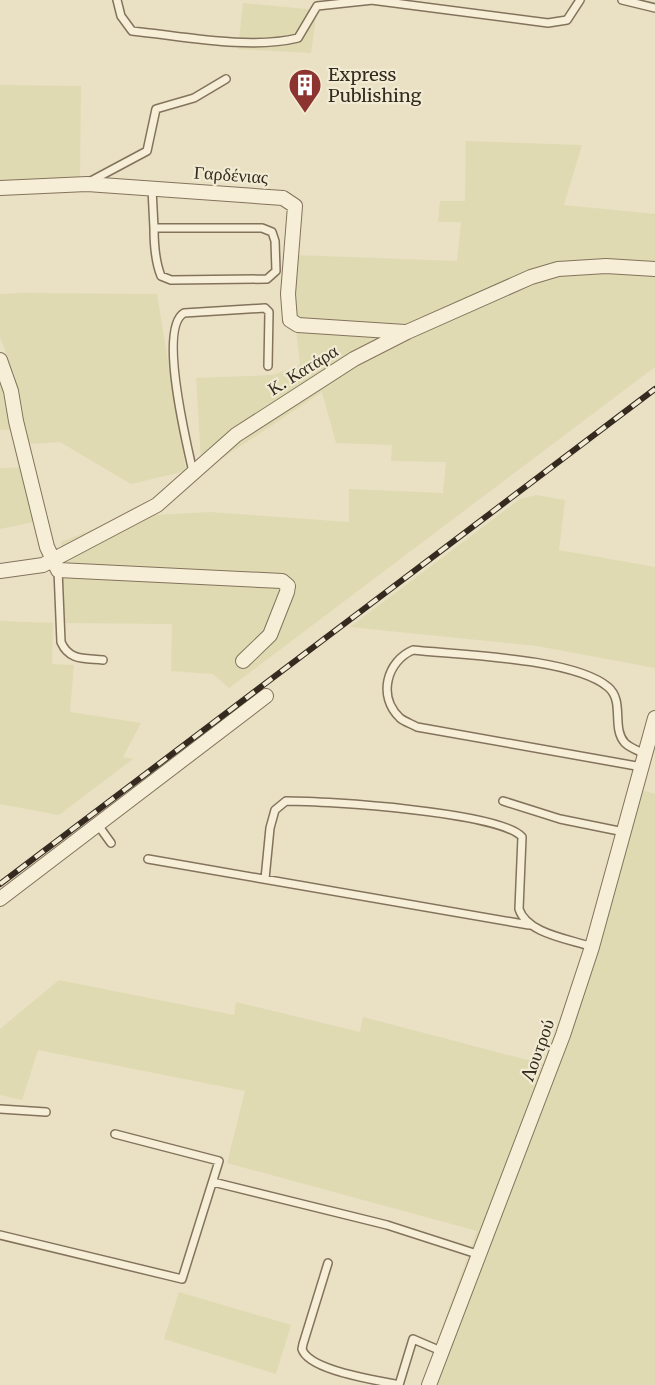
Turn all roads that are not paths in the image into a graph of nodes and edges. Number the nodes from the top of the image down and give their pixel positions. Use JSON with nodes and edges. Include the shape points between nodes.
{"nodes":[{"id":1,"x":117,"y":0,"type":"edge"},
{"id":2,"x":369,"y":0,"type":"edge"},
{"id":3,"x":373,"y":0,"type":"edge"},
{"id":4,"x":580,"y":0,"type":"edge"},
{"id":5,"x":622,"y":0,"type":"edge"},
{"id":6,"x":655,"y":8,"type":"edge"},
{"id":7,"x":226,"y":79,"type":"dead end"},
{"id":8,"x":87,"y":184,"type":"junction"},
{"id":9,"x":152,"y":187,"type":"junction"},
{"id":10,"x":0,"y":188,"type":"edge"},
{"id":11,"x":154,"y":228,"type":"junction"},
{"id":12,"x":655,"y":269,"type":"edge"},
{"id":13,"x":407,"y":332,"type":"junction"},
{"id":14,"x":0,"y":360,"type":"edge"},
{"id":15,"x":268,"y":366,"type":"dead end"},
{"id":16,"x":194,"y":475,"type":"junction"},
{"id":17,"x":55,"y":565,"type":"junction"},
{"id":18,"x":0,"y":571,"type":"edge"},
{"id":19,"x":103,"y":660,"type":"dead end"},
{"id":20,"x":243,"y":661,"type":"dead end"},
{"id":21,"x":266,"y":696,"type":"dead end"},
{"id":22,"x":655,"y":718,"type":"edge"},
{"id":23,"x":644,"y":761,"type":"junction"},
{"id":24,"x":503,"y":801,"type":"dead end"},
{"id":25,"x":98,"y":825,"type":"junction"},
{"id":26,"x":624,"y":832,"type":"junction"},
{"id":27,"x":111,"y":843,"type":"dead end"},
{"id":28,"x":148,"y":859,"type":"dead end"},
{"id":29,"x":265,"y":879,"type":"junction"},
{"id":30,"x":0,"y":899,"type":"edge"},
{"id":31,"x":531,"y":926,"type":"junction"},
{"id":32,"x":592,"y":947,"type":"junction"},
{"id":33,"x":0,"y":1109,"type":"edge"},
{"id":34,"x":46,"y":1112,"type":"dead end"},
{"id":35,"x":115,"y":1134,"type":"dead end"},
{"id":36,"x":213,"y":1182,"type":"junction"},
{"id":37,"x":0,"y":1235,"type":"edge"},
{"id":38,"x":480,"y":1255,"type":"junction"},
{"id":39,"x":328,"y":1263,"type":"dead end"},
{"id":40,"x":441,"y":1351,"type":"junction"},
{"id":41,"x":429,"y":1385,"type":"edge"}],
"edges":[{"from":1,"to":3,"type":"lane","via":[[121,16],[132,31],[281,42],[298,38],[317,6]]},
{"from":2,"to":3,"type":"lane"},
{"from":3,"to":4,"type":"lane","via":[[548,23],[567,20]]},
{"from":5,"to":6,"type":"lane"},
{"from":7,"to":8,"type":"lane","via":[[194,98],[156,109],[147,151]]},
{"from":8,"to":9,"type":"street","name":"Γαρδένιας"},
{"from":8,"to":10,"type":"street","name":"Γαρδένιας"},
{"from":9,"to":11,"type":"lane"},
{"from":9,"to":13,"type":"street","name":"Γαρδένιας","via":[[283,198],[295,206],[288,294],[290,320],[298,325]]},
{"from":11,"to":11,"type":"lane","via":[[156,264],[161,276],[171,280],[267,279],[276,271],[272,232],[262,228]]},
{"from":12,"to":13,"type":"street","name":"Κ. Κατάρα","via":[[558,269],[531,277]]},
{"from":13,"to":16,"type":"street","name":"Κ. Κατάρα","via":[[354,359],[254,423],[216,450]]},
{"from":14,"to":17,"type":"street"},
{"from":15,"to":16,"type":"lane","via":[[269,312],[265,308],[179,316],[174,346],[176,382]]},
{"from":16,"to":17,"type":"street","name":"Κ. Κατάρα","via":[[157,504]]},
{"from":17,"to":18,"type":"street","name":"Κ. Κατάρα"},
{"from":17,"to":19,"type":"lane","via":[[61,642],[65,650],[73,657]]},
{"from":17,"to":20,"type":"street","via":[[282,581],[288,586],[287,592],[270,635]]},
{"from":21,"to":25,"type":"street"},
{"from":22,"to":23,"type":"street","name":"Λουτρού"},
{"from":23,"to":23,"type":"lane","via":[[621,735],[617,702],[609,687],[563,666],[414,650],[393,665],[388,678],[387,694],[400,718],[417,727]]},
{"from":23,"to":26,"type":"street","name":"Λουτρού"},
{"from":24,"to":26,"type":"lane","via":[[560,819]]},
{"from":25,"to":27,"type":"lane"},
{"from":25,"to":30,"type":"street"},
{"from":26,"to":32,"type":"street","name":"Λουτρού"},
{"from":28,"to":29,"type":"lane"},
{"from":29,"to":31,"type":"lane"},
{"from":29,"to":31,"type":"lane","via":[[270,828],[275,810],[286,801],[466,818],[517,831],[522,837],[519,909]]},
{"from":31,"to":32,"type":"lane"},
{"from":32,"to":38,"type":"street","name":"Λουτρού"},
{"from":33,"to":34,"type":"lane"},
{"from":35,"to":36,"type":"lane","via":[[219,1161]]},
{"from":36,"to":37,"type":"lane","via":[[182,1279]]},
{"from":36,"to":38,"type":"lane","via":[[387,1225]]},
{"from":38,"to":40,"type":"street","name":"Λουτρού"},
{"from":39,"to":40,"type":"lane","via":[[302,1349],[308,1360],[399,1385],[413,1339]]},
{"from":40,"to":41,"type":"street","name":"Λουτρού"}]}
